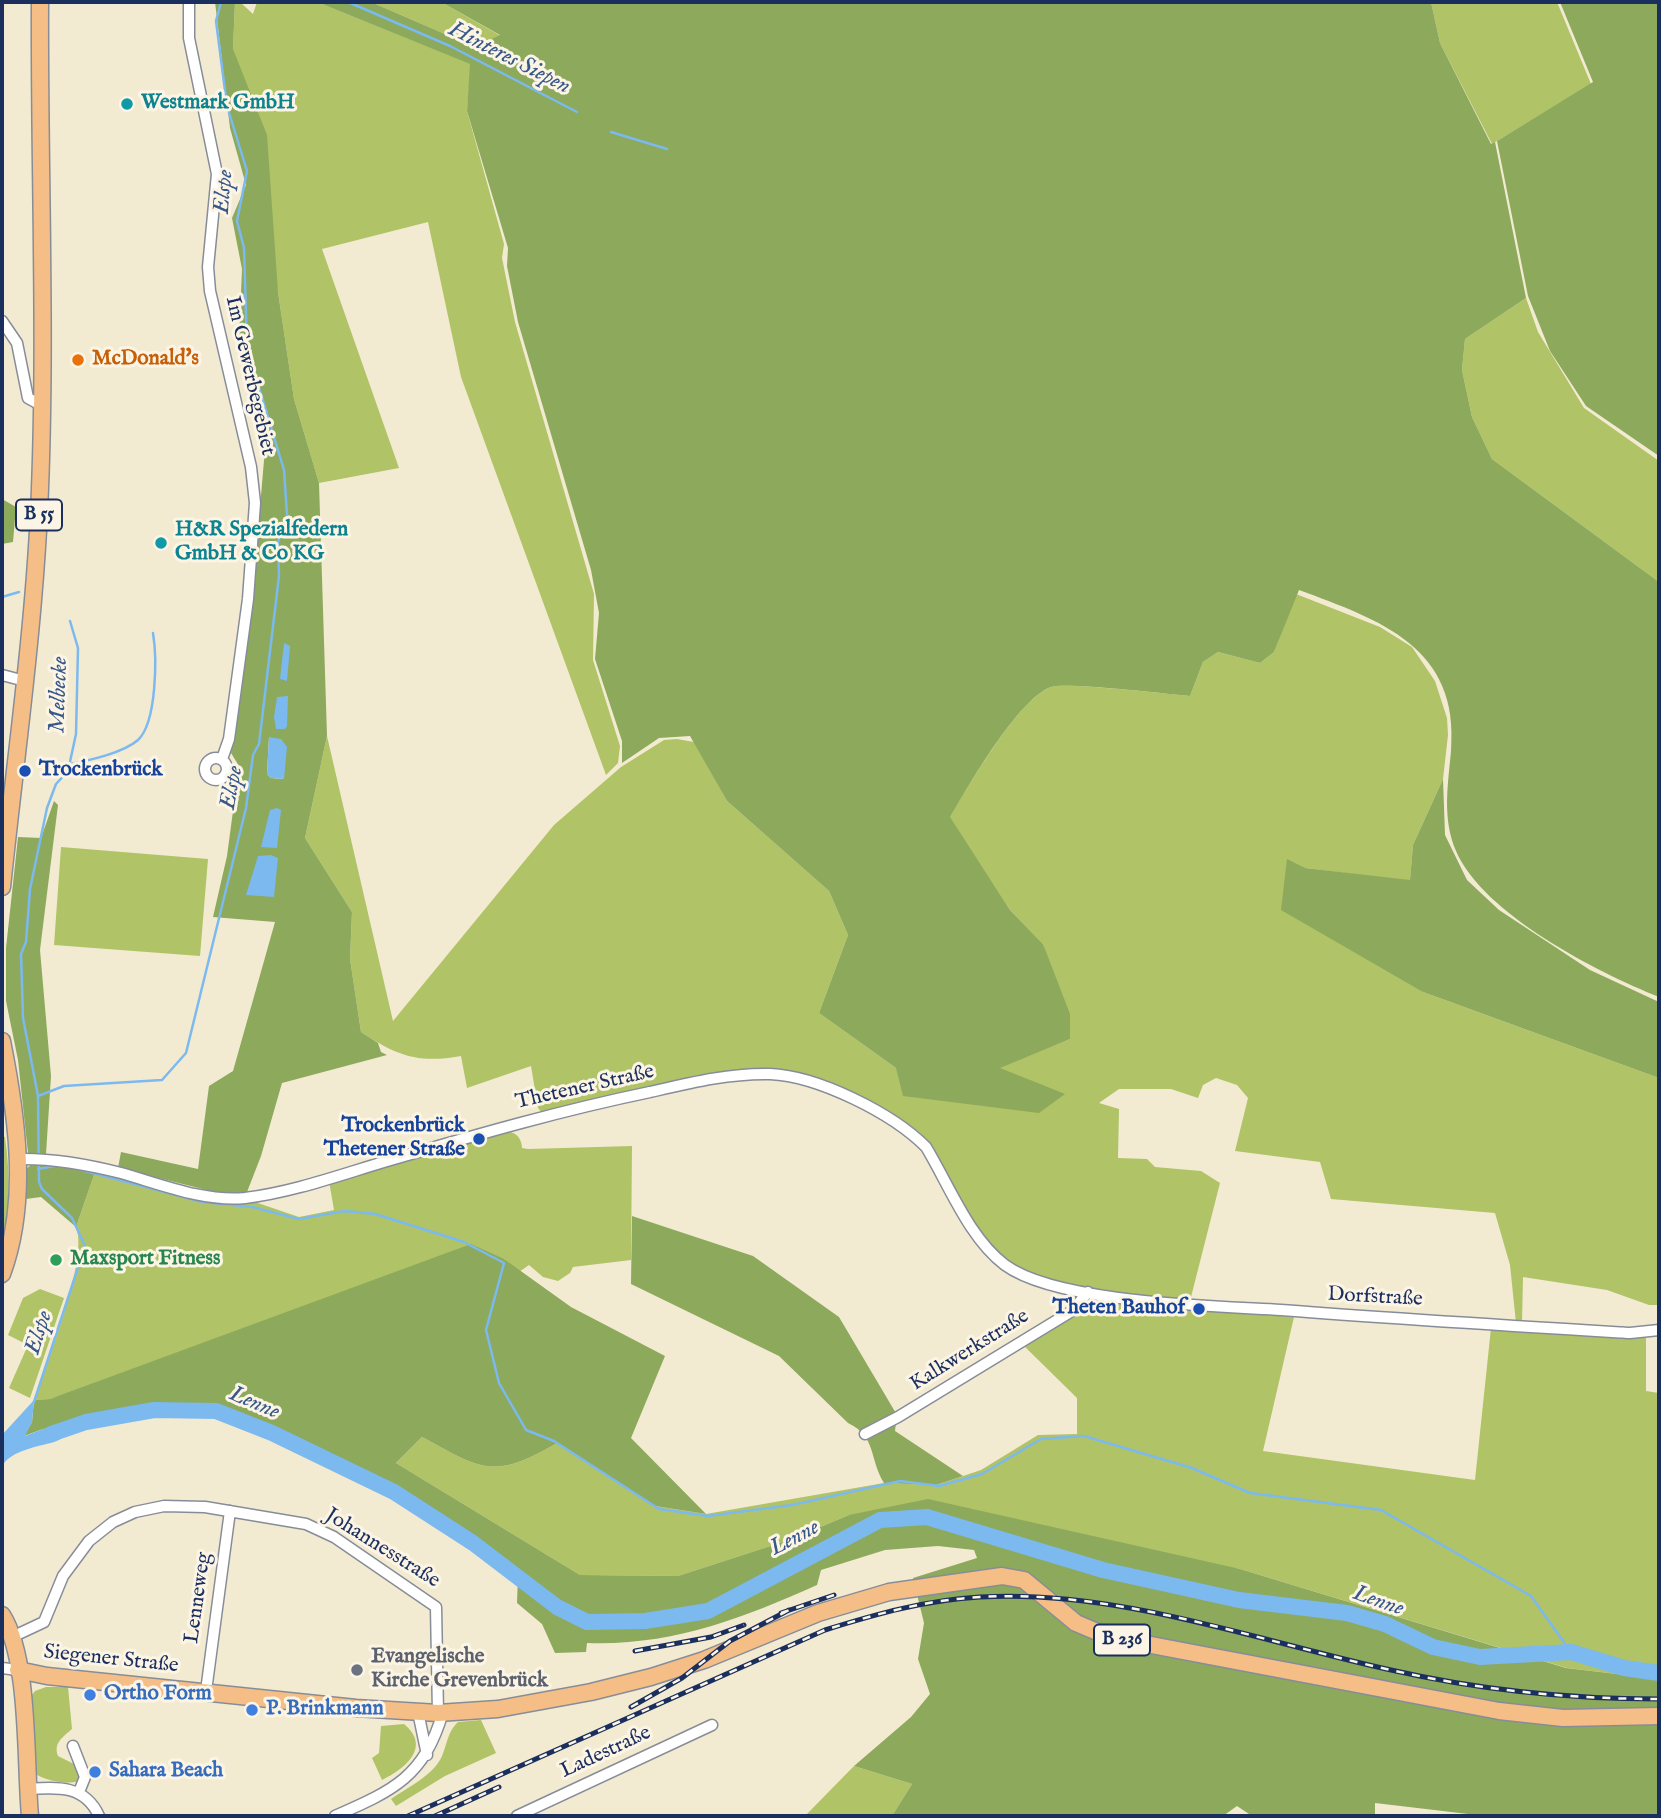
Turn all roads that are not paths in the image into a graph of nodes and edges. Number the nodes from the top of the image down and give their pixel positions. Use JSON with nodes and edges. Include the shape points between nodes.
{"nodes":[{"id":1,"x":40,"y":2,"type":"edge"},
{"id":2,"x":189,"y":2,"type":"edge"},
{"id":3,"x":2,"y":321,"type":"edge"},
{"id":4,"x":41,"y":405,"type":"junction"},
{"id":5,"x":2,"y":675,"type":"edge"},
{"id":6,"x":26,"y":681,"type":"junction"},
{"id":7,"x":222,"y":759,"type":"dead end"},
{"id":8,"x":2,"y":887,"type":"edge"},
{"id":9,"x":2,"y":1041,"type":"edge"},
{"id":10,"x":23,"y":1159,"type":"junction"},
{"id":11,"x":2,"y":1274,"type":"edge"},
{"id":12,"x":1088,"y":1292,"type":"junction"},
{"id":13,"x":1659,"y":1330,"type":"edge"},
{"id":14,"x":865,"y":1433,"type":"dead end"},
{"id":15,"x":230,"y":1511,"type":"junction"},
{"id":16,"x":2,"y":1615,"type":"edge"},
{"id":17,"x":12,"y":1637,"type":"junction"},
{"id":18,"x":10,"y":1669,"type":"edge"},
{"id":19,"x":206,"y":1691,"type":"junction"},
{"id":20,"x":418,"y":1712,"type":"junction"},
{"id":21,"x":441,"y":1712,"type":"junction"},
{"id":22,"x":1659,"y":1716,"type":"edge"},
{"id":23,"x":712,"y":1725,"type":"dead end"},
{"id":24,"x":73,"y":1746,"type":"dead end"},
{"id":25,"x":427,"y":1755,"type":"junction"},
{"id":26,"x":28,"y":1789,"type":"junction"},
{"id":27,"x":79,"y":1792,"type":"junction"},
{"id":28,"x":30,"y":1816,"type":"edge"},
{"id":29,"x":99,"y":1816,"type":"edge"},
{"id":30,"x":335,"y":1816,"type":"edge"},
{"id":31,"x":517,"y":1816,"type":"edge"}],
"edges":[{"from":1,"to":4,"type":"main road","number":"B 55"},
{"from":2,"to":7,"type":"street","name":"Im Gewerbegebiet","via":[[189,38],[217,174],[209,291],[251,467],[255,503],[248,599],[229,739]]},
{"from":3,"to":4,"type":"street","via":[[17,343],[28,398]]},
{"from":4,"to":6,"type":"main road","number":"B 55","via":[[39,509]]},
{"from":5,"to":6,"type":"street"},
{"from":6,"to":8,"type":"main road","number":"B 55"},
{"from":9,"to":10,"type":"main road"},
{"from":10,"to":11,"type":"main road"},
{"from":10,"to":12,"type":"street","name":"Thetener Straße","via":[[91,1165],[207,1196],[244,1198],[586,1105],[735,1075],[795,1077],[860,1104],[915,1136],[986,1247],[1006,1266],[1054,1285]]},
{"from":12,"to":13,"type":"street","name":"Dorfstraße","via":[[1314,1314],[1630,1333]]},
{"from":12,"to":14,"type":"street","name":"Kalkwerkstraße","via":[[1072,1311],[898,1418]]},
{"from":15,"to":17,"type":"street","name":"Johannesstraße","via":[[164,1506],[113,1522],[89,1541],[70,1565],[44,1622]]},
{"from":15,"to":19,"type":"street","name":"Lenneweg"},
{"from":15,"to":21,"type":"street","name":"Johannesstraße","via":[[291,1519],[320,1530],[431,1600],[438,1616]]},
{"from":16,"to":17,"type":"main road"},
{"from":17,"to":18,"type":"main road"},
{"from":18,"to":19,"type":"main road","name":"Siegener Straße","number":"B 236"},
{"from":18,"to":26,"type":"main road"},
{"from":19,"to":20,"type":"main road","name":"Siegener Straße","number":"B 236"},
{"from":20,"to":21,"type":"main road","name":"Siegener Straße","number":"B 236"},
{"from":20,"to":25,"type":"street"},
{"from":21,"to":22,"type":"main road","name":"Siegener Straße","number":"B 236","via":[[531,1704],[615,1686],[704,1660],[855,1601],[923,1585],[1008,1576],[1031,1584],[1076,1623],[1109,1637],[1499,1711],[1563,1718]]},
{"from":21,"to":25,"type":"street"},
{"from":23,"to":31,"type":"street","name":"Ladestraße"},
{"from":24,"to":27,"type":"street","via":[[85,1776]]},
{"from":25,"to":30,"type":"street","via":[[401,1782]]},
{"from":26,"to":27,"type":"street","via":[[56,1787]]},
{"from":26,"to":28,"type":"main road"},
{"from":27,"to":29,"type":"street"}]}
